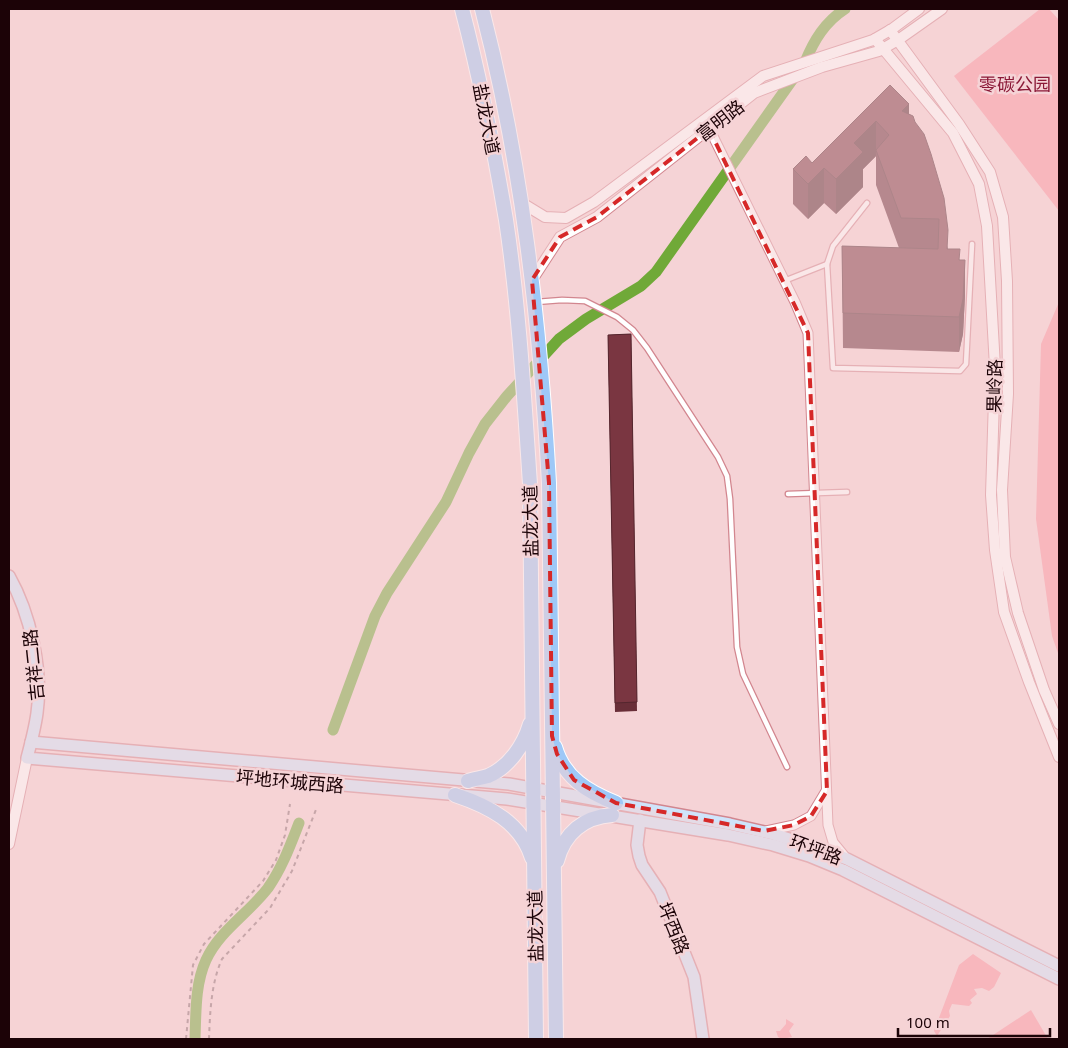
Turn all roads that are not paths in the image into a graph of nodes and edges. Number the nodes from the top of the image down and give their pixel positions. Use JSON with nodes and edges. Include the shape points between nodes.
{"nodes":[{"id":1,"x":462,"y":9,"type":"edge"},
{"id":2,"x":482,"y":9,"type":"edge"},
{"id":3,"x":919,"y":9,"type":"edge"},
{"id":4,"x":942,"y":9,"type":"edge"},
{"id":5,"x":890,"y":30,"type":"junction"},
{"id":6,"x":875,"y":38,"type":"junction"},
{"id":7,"x":898,"y":40,"type":"junction"},
{"id":8,"x":883,"y":49,"type":"junction"},
{"id":9,"x":707,"y":124,"type":"junction"},
{"id":10,"x":867,"y":203,"type":"dead end"},
{"id":11,"x":522,"y":204,"type":"junction"},
{"id":12,"x":972,"y":244,"type":"dead end"},
{"id":13,"x":827,"y":264,"type":"junction"},
{"id":14,"x":532,"y":280,"type":"junction"},
{"id":15,"x":784,"y":280,"type":"junction"},
{"id":16,"x":534,"y":302,"type":"junction"},
{"id":17,"x":847,"y":492,"type":"dead end"},
{"id":18,"x":788,"y":494,"type":"dead end"},
{"id":19,"x":815,"y":494,"type":"junction"},
{"id":20,"x":9,"y":576,"type":"edge"},
{"id":21,"x":533,"y":711,"type":"junction"},
{"id":22,"x":1059,"y":724,"type":"edge"},
{"id":23,"x":552,"y":736,"type":"junction"},
{"id":24,"x":31,"y":742,"type":"junction"},
{"id":25,"x":27,"y":758,"type":"junction"},
{"id":26,"x":1059,"y":758,"type":"edge"},
{"id":27,"x":786,"y":766,"type":"dead end"},
{"id":28,"x":468,"y":781,"type":"junction"},
{"id":29,"x":533,"y":788,"type":"junction"},
{"id":30,"x":827,"y":791,"type":"junction"},
{"id":31,"x":553,"y":792,"type":"junction"},
{"id":32,"x":455,"y":795,"type":"junction"},
{"id":33,"x":534,"y":803,"type":"junction"},
{"id":34,"x":553,"y":806,"type":"junction"},
{"id":35,"x":614,"y":809,"type":"junction"},
{"id":36,"x":640,"y":820,"type":"junction"},
{"id":37,"x":764,"y":831,"type":"junction"},
{"id":38,"x":9,"y":844,"type":"edge"},
{"id":39,"x":847,"y":859,"type":"junction"},
{"id":40,"x":534,"y":867,"type":"junction"},
{"id":41,"x":554,"y":871,"type":"junction"},
{"id":42,"x":1059,"y":966,"type":"edge"},
{"id":43,"x":1059,"y":979,"type":"edge"},
{"id":44,"x":536,"y":1039,"type":"edge"},
{"id":45,"x":556,"y":1039,"type":"edge"},
{"id":46,"x":703,"y":1039,"type":"edge"}],
"edges":[{"from":1,"to":21,"type":"main road","name":"盐龙大道","via":[[506,221],[520,350],[530,484]]},
{"from":2,"to":11,"type":"main road","name":"盐龙大道"},
{"from":3,"to":5,"type":"street","name":"富明路"},
{"from":4,"to":7,"type":"street","name":"富明路"},
{"from":5,"to":6,"type":"street","name":"富明路"},
{"from":5,"to":7,"type":"street","name":"果岭路"},
{"from":6,"to":8,"type":"street","name":"果岭路"},
{"from":6,"to":9,"type":"street","name":"富明路","via":[[763,76]]},
{"from":7,"to":8,"type":"street","name":"富明路"},
{"from":7,"to":22,"type":"street","name":"果岭路","via":[[990,172],[1003,217],[1008,394],[1002,490],[1005,557],[1018,613]]},
{"from":8,"to":9,"type":"street","name":"富明路","via":[[822,67],[754,93]]},
{"from":8,"to":26,"type":"street","name":"果岭路","via":[[953,133],[980,184],[987,226],[995,367],[991,495],[995,550],[1004,612]]},
{"from":9,"to":11,"type":"street","name":"富明路","via":[[566,218],[545,217]]},
{"from":9,"to":14,"type":"street","name":"富明路","via":[[597,216],[560,237]]},
{"from":9,"to":15,"type":"street"},
{"from":10,"to":13,"type":"lane","via":[[833,246]]},
{"from":11,"to":14,"type":"main road","name":"盐龙大道"},
{"from":12,"to":13,"type":"lane","via":[[966,364],[960,371],[833,368]]},
{"from":13,"to":15,"type":"lane"},
{"from":14,"to":16,"type":"main road","name":"盐龙大道"},
{"from":15,"to":19,"type":"street","via":[[808,333]]},
{"from":16,"to":23,"type":"main road","name":"盐龙大道","via":[[549,482]]},
{"from":16,"to":27,"type":"lane","via":[[585,301],[617,317],[633,330],[718,457],[727,476],[730,499],[737,647],[743,674]]},
{"from":17,"to":19,"type":"lane"},
{"from":18,"to":19,"type":"lane"},
{"from":19,"to":30,"type":"street"},
{"from":20,"to":24,"type":"main road","name":"吉祥二路","via":[[19,594],[37,671],[38,704]]},
{"from":21,"to":28,"type":"main road","via":[[521,745],[512,758],[488,776]]},
{"from":21,"to":29,"type":"main road","name":"盐龙大道"},
{"from":23,"to":31,"type":"main road","name":"盐龙大道"},
{"from":23,"to":35,"type":"main road","via":[[557,754],[574,780]]},
{"from":24,"to":25,"type":"main road","name":"吉祥二路"},
{"from":24,"to":28,"type":"main road","name":"坪地环城西路"},
{"from":25,"to":32,"type":"main road","name":"坪地环城西路"},
{"from":25,"to":38,"type":"street","name":"吉祥二路"},
{"from":28,"to":29,"type":"main road","name":"坪地环城西路"},
{"from":29,"to":31,"type":"main road","name":"坪地环城西路"},
{"from":29,"to":33,"type":"main road","name":"盐龙大道"},
{"from":30,"to":37,"type":"street","via":[[811,816],[794,825]]},
{"from":30,"to":39,"type":"street","via":[[828,825],[833,842]]},
{"from":31,"to":34,"type":"main road","name":"盐龙大道"},
{"from":31,"to":35,"type":"main road","name":"环坪路"},
{"from":32,"to":33,"type":"main road","name":"坪地环城西路"},
{"from":32,"to":40,"type":"main road","via":[[497,812],[522,837]]},
{"from":33,"to":34,"type":"main road","name":"坪地环城西路"},
{"from":33,"to":40,"type":"main road","name":"盐龙大道"},
{"from":34,"to":35,"type":"main road","name":"环坪路"},
{"from":34,"to":41,"type":"main road","name":"盐龙大道"},
{"from":35,"to":36,"type":"main road","name":"环坪路"},
{"from":35,"to":37,"type":"main road","name":"环坪路","via":[[642,807]]},
{"from":35,"to":41,"type":"main road","via":[[576,828],[565,841]]},
{"from":36,"to":43,"type":"main road","name":"环坪路","via":[[728,835],[809,856],[881,888]]},
{"from":36,"to":46,"type":"main road","name":"坪西路","via":[[639,856],[660,892],[694,977]]},
{"from":37,"to":39,"type":"main road","name":"环坪路"},
{"from":39,"to":42,"type":"main road","name":"环坪路"},
{"from":40,"to":44,"type":"main road","name":"盐龙大道"},
{"from":41,"to":45,"type":"main road","name":"盐龙大道"}]}
